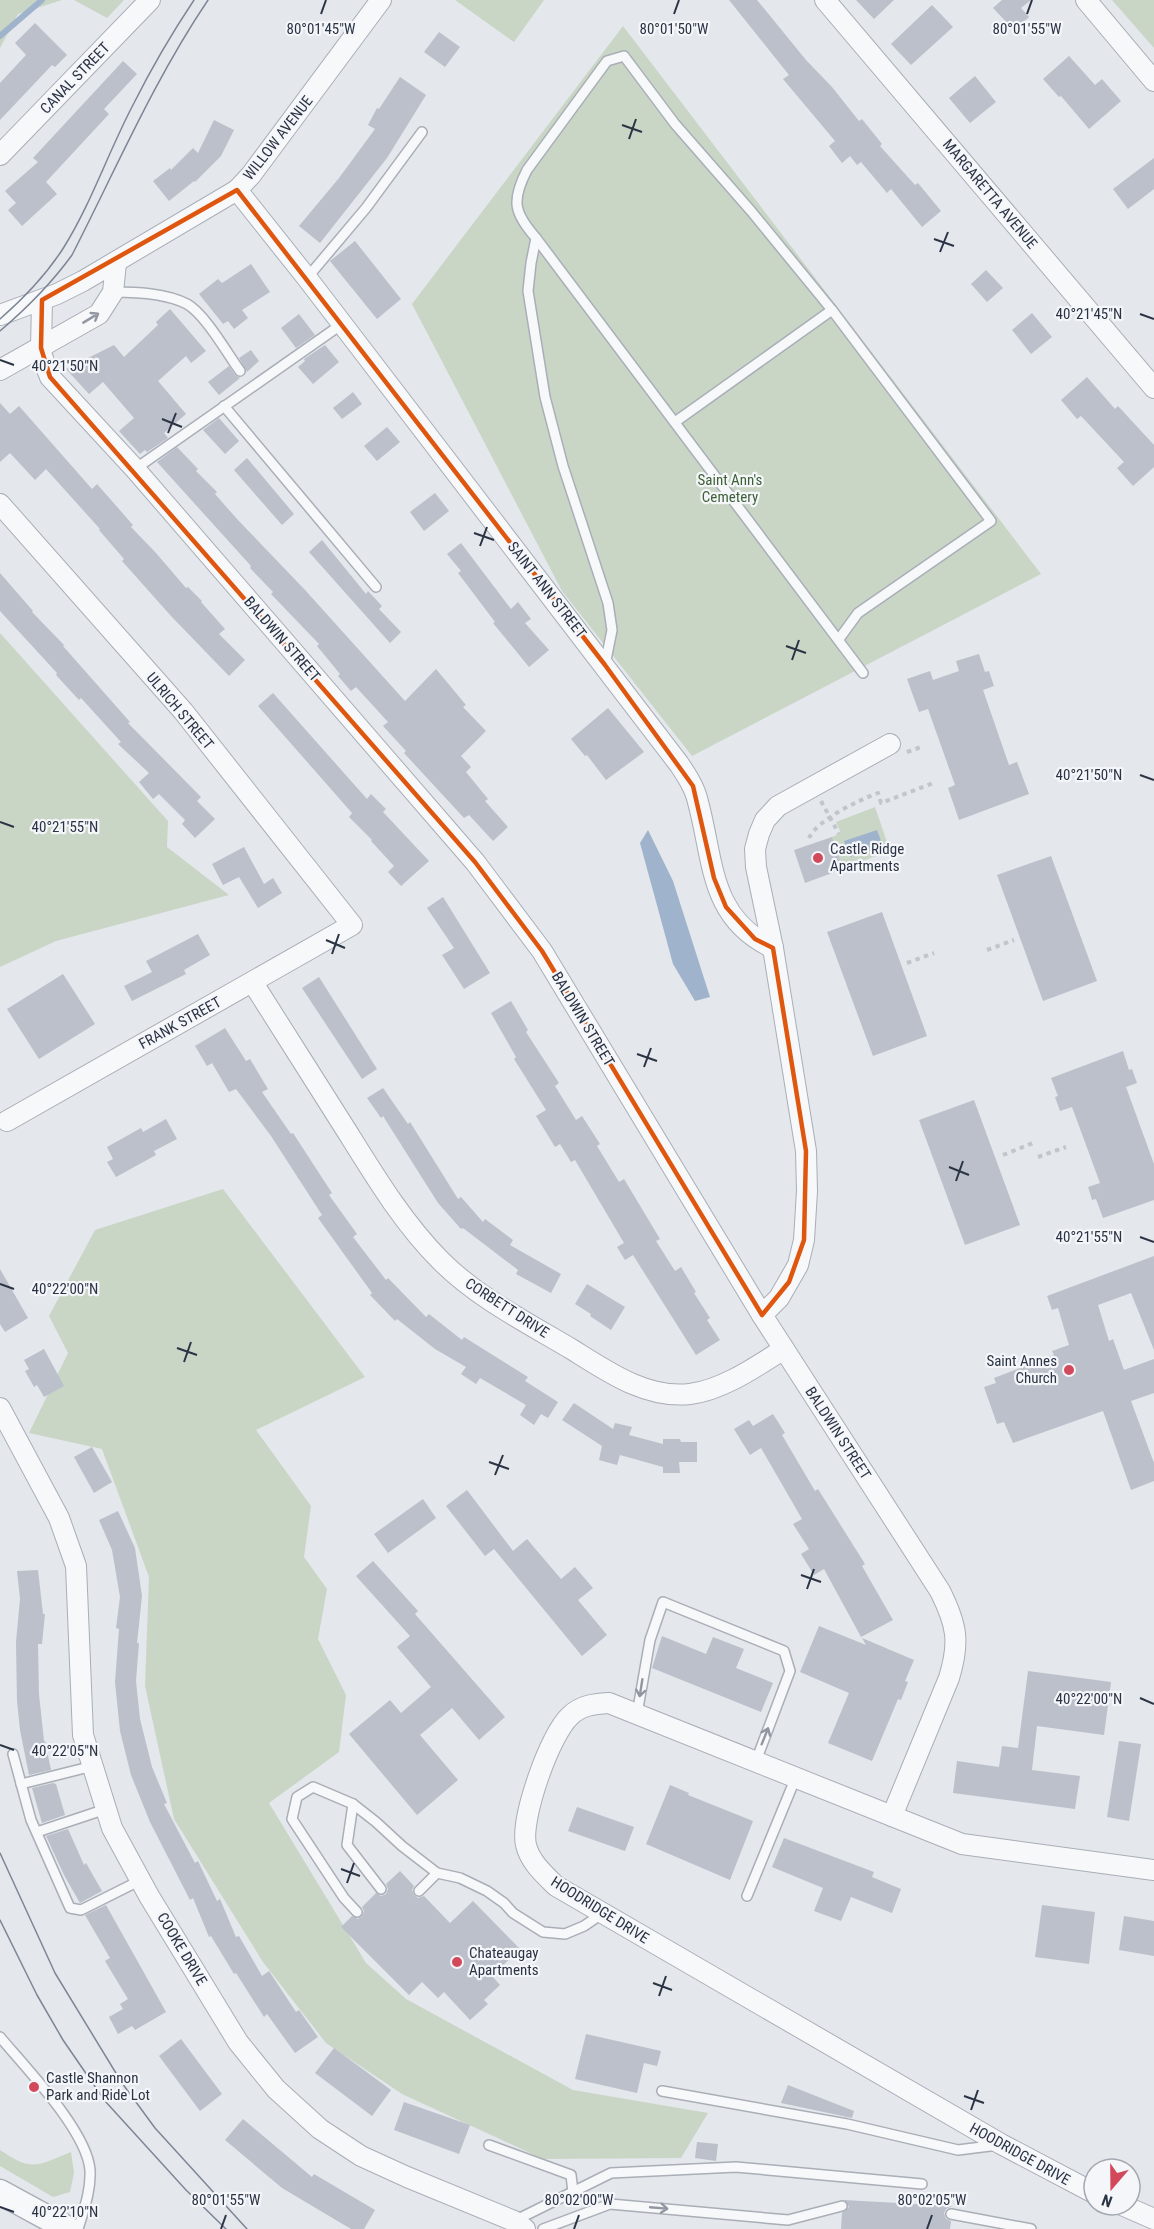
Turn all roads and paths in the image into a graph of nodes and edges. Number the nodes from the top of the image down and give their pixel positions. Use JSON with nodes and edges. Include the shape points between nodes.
{"nodes":[{"id":1,"x":150,"y":0,"type":"edge"},
{"id":2,"x":381,"y":0,"type":"edge"},
{"id":3,"x":825,"y":0,"type":"edge"},
{"id":4,"x":1086,"y":0,"type":"edge"},
{"id":5,"x":1154,"y":81,"type":"edge"},
{"id":6,"x":422,"y":132,"type":"dead end"},
{"id":7,"x":0,"y":155,"type":"edge"},
{"id":8,"x":237,"y":190,"type":"junction"},
{"id":9,"x":536,"y":238,"type":"junction"},
{"id":10,"x":116,"y":263,"type":"junction"},
{"id":11,"x":307,"y":278,"type":"junction"},
{"id":12,"x":113,"y":292,"type":"junction"},
{"id":13,"x":42,"y":300,"type":"junction"},
{"id":14,"x":832,"y":310,"type":"junction"},
{"id":15,"x":0,"y":315,"type":"edge"},
{"id":16,"x":342,"y":324,"type":"junction"},
{"id":17,"x":41,"y":348,"type":"junction"},
{"id":18,"x":0,"y":370,"type":"edge"},
{"id":19,"x":240,"y":371,"type":"dead end"},
{"id":20,"x":1154,"y":388,"type":"edge"},
{"id":21,"x":224,"y":406,"type":"junction"},
{"id":22,"x":675,"y":422,"type":"junction"},
{"id":23,"x":135,"y":469,"type":"junction"},
{"id":24,"x":5,"y":513,"type":"edge"},
{"id":25,"x":376,"y":587,"type":"dead end"},
{"id":26,"x":839,"y":639,"type":"junction"},
{"id":27,"x":605,"y":665,"type":"junction"},
{"id":28,"x":863,"y":673,"type":"dead end"},
{"id":29,"x":890,"y":744,"type":"dead end"},
{"id":30,"x":936,"y":782,"type":"dead end"},
{"id":31,"x":818,"y":795,"type":"dead end"},
{"id":32,"x":830,"y":818,"type":"junction"},
{"id":33,"x":839,"y":834,"type":"dead end"},
{"id":34,"x":809,"y":838,"type":"dead end"},
{"id":35,"x":352,"y":925,"type":"joint"},
{"id":36,"x":1014,"y":940,"type":"dead end"},
{"id":37,"x":773,"y":948,"type":"junction"},
{"id":38,"x":987,"y":950,"type":"dead end"},
{"id":39,"x":934,"y":953,"type":"dead end"},
{"id":40,"x":907,"y":963,"type":"dead end"},
{"id":41,"x":253,"y":982,"type":"junction"},
{"id":42,"x":7,"y":1121,"type":"dead end"},
{"id":43,"x":1033,"y":1143,"type":"dead end"},
{"id":44,"x":1066,"y":1147,"type":"dead end"},
{"id":45,"x":1003,"y":1155,"type":"dead end"},
{"id":46,"x":1038,"y":1157,"type":"dead end"},
{"id":47,"x":762,"y":1315,"type":"junction"},
{"id":48,"x":784,"y":1349,"type":"junction"},
{"id":49,"x":0,"y":1407,"type":"edge"},
{"id":50,"x":637,"y":1714,"type":"junction"},
{"id":51,"x":13,"y":1754,"type":"dead end"},
{"id":52,"x":756,"y":1761,"type":"junction"},
{"id":53,"x":93,"y":1766,"type":"junction"},
{"id":54,"x":796,"y":1777,"type":"junction"},
{"id":55,"x":21,"y":1784,"type":"junction"},
{"id":56,"x":353,"y":1804,"type":"junction"},
{"id":57,"x":106,"y":1809,"type":"junction"},
{"id":58,"x":892,"y":1816,"type":"junction"},
{"id":59,"x":37,"y":1832,"type":"junction"},
{"id":60,"x":1154,"y":1870,"type":"edge"},
{"id":61,"x":437,"y":1873,"type":"junction"},
{"id":62,"x":141,"y":1880,"type":"junction"},
{"id":63,"x":381,"y":1889,"type":"dead end"},
{"id":64,"x":419,"y":1891,"type":"dead end"},
{"id":65,"x":747,"y":1896,"type":"dead end"},
{"id":66,"x":357,"y":1912,"type":"dead end"},
{"id":67,"x":603,"y":1913,"type":"junction"},
{"id":68,"x":0,"y":2037,"type":"edge"},
{"id":69,"x":662,"y":2091,"type":"dead end"},
{"id":70,"x":489,"y":2145,"type":"dead end"},
{"id":71,"x":1001,"y":2145,"type":"junction"},
{"id":72,"x":922,"y":2184,"type":"dead end"},
{"id":73,"x":1082,"y":2187,"type":"edge"},
{"id":74,"x":0,"y":2192,"type":"edge"},
{"id":75,"x":573,"y":2192,"type":"junction"},
{"id":76,"x":843,"y":2206,"type":"dead end"},
{"id":77,"x":951,"y":2214,"type":"dead end"},
{"id":78,"x":520,"y":2225,"type":"edge"},
{"id":79,"x":68,"y":2229,"type":"edge"},
{"id":80,"x":78,"y":2229,"type":"edge"},
{"id":81,"x":543,"y":2229,"type":"edge"},
{"id":82,"x":1030,"y":2229,"type":"edge"}],
"edges":[{"from":1,"to":7,"type":"street","name":"CANAL STREET"},
{"from":2,"to":8,"type":"street","name":"WILLOW AVENUE"},
{"from":3,"to":20,"type":"street","name":"MARGARETTA AVENUE"},
{"from":4,"to":5,"type":"street"},
{"from":6,"to":11,"type":"lane","via":[[366,208]]},
{"from":8,"to":10,"type":"street","name":"WILLOW AVENUE"},
{"from":8,"to":11,"type":"street","name":"SAINT ANN STREET"},
{"from":9,"to":14,"type":"lane","via":[[522,222],[516,205],[518,188],[607,61],[624,56],[675,124]]},
{"from":9,"to":22,"type":"lane"},
{"from":9,"to":27,"type":"lane","via":[[528,291],[543,385],[562,466],[608,603],[612,630]]},
{"from":10,"to":12,"type":"street"},
{"from":10,"to":13,"type":"street","name":"WILLOW AVENUE"},
{"from":11,"to":16,"type":"street","name":"SAINT ANN STREET"},
{"from":17,"to":12,"type":"street","one_way":true,"via":[[99,314]]},
{"from":12,"to":19,"type":"lane","via":[[162,296],[188,305]]},
{"from":13,"to":15,"type":"street","name":"WILLOW AVENUE"},
{"from":13,"to":17,"type":"street","name":"BALDWIN STREET"},
{"from":14,"to":22,"type":"lane"},
{"from":14,"to":26,"type":"lane","via":[[991,520],[858,613]]},
{"from":16,"to":21,"type":"lane"},
{"from":16,"to":27,"type":"street","name":"SAINT ANN STREET"},
{"from":17,"to":18,"type":"street"},
{"from":17,"to":23,"type":"street","name":"BALDWIN STREET","via":[[50,377]]},
{"from":21,"to":23,"type":"lane"},
{"from":21,"to":25,"type":"lane"},
{"from":22,"to":26,"type":"lane"},
{"from":23,"to":47,"type":"street","name":"BALDWIN STREET","via":[[475,862],[542,951]]},
{"from":24,"to":35,"type":"street","name":"ULRICH STREET","via":[[183,711]]},
{"from":26,"to":28,"type":"lane"},
{"from":27,"to":37,"type":"street","name":"SAINT ANN STREET","via":[[693,786],[714,878],[726,907],[740,926]]},
{"from":29,"to":37,"type":"street","via":[[778,806],[765,820],[755,849],[756,867]]},
{"from":30,"to":32,"type":"path","via":[[881,803],[878,793]]},
{"from":31,"to":32,"type":"path"},
{"from":32,"to":33,"type":"path"},
{"from":32,"to":34,"type":"path"},
{"from":35,"to":41,"type":"street","name":"FRANK STREET"},
{"from":36,"to":38,"type":"path"},
{"from":37,"to":47,"type":"street","via":[[806,1151],[807,1191],[798,1265],[779,1298]]},
{"from":39,"to":40,"type":"path"},
{"from":41,"to":42,"type":"street","name":"FRANK STREET"},
{"from":41,"to":48,"type":"street","name":"CORBETT DRIVE","via":[[415,1233],[442,1263],[476,1291],[591,1362],[638,1387],[666,1394],[692,1394],[720,1385]]},
{"from":43,"to":45,"type":"path"},
{"from":44,"to":46,"type":"path"},
{"from":47,"to":48,"type":"street","name":"BALDWIN STREET"},
{"from":48,"to":58,"type":"street","name":"BALDWIN STREET","via":[[940,1592],[956,1633],[949,1678]]},
{"from":49,"to":53,"type":"street","name":"COOKE DRIVE","via":[[59,1518],[76,1566],[83,1735]]},
{"from":50,"to":52,"type":"street","name":"HOODRIDGE DRIVE"},
{"from":52,"to":50,"type":"lane","one_way":true,"via":[[790,1671],[784,1650],[663,1602],[650,1640]]},
{"from":50,"to":67,"type":"street","name":"HOODRIDGE DRIVE","via":[[609,1703],[586,1705],[570,1715],[556,1732],[527,1811],[526,1845],[536,1867],[556,1886]]},
{"from":51,"to":55,"type":"lane"},
{"from":52,"to":54,"type":"street","name":"HOODRIDGE DRIVE"},
{"from":53,"to":55,"type":"lane"},
{"from":53,"to":57,"type":"street","name":"COOKE DRIVE"},
{"from":54,"to":58,"type":"street","name":"HOODRIDGE DRIVE"},
{"from":54,"to":65,"type":"lane"},
{"from":55,"to":59,"type":"lane"},
{"from":56,"to":61,"type":"lane"},
{"from":56,"to":63,"type":"lane","via":[[347,1845]]},
{"from":56,"to":66,"type":"lane","via":[[314,1787],[297,1797],[292,1819]]},
{"from":57,"to":59,"type":"lane"},
{"from":57,"to":62,"type":"street","name":"COOKE DRIVE","via":[[112,1828]]},
{"from":58,"to":60,"type":"street","name":"HOODRIDGE DRIVE","via":[[962,1844]]},
{"from":59,"to":62,"type":"lane","via":[[70,1908],[81,1910]]},
{"from":61,"to":64,"type":"lane"},
{"from":61,"to":67,"type":"lane","via":[[460,1878],[487,1891],[543,1932],[565,1934]]},
{"from":62,"to":78,"type":"street","name":"COOKE DRIVE","via":[[238,2042],[276,2089],[320,2129],[361,2156]]},
{"from":67,"to":71,"type":"street","name":"HOODRIDGE DRIVE"},
{"from":68,"to":80,"type":"lane","via":[[67,2119],[80,2141],[90,2168],[89,2191]]},
{"from":69,"to":71,"type":"lane","via":[[847,2124],[958,2150]]},
{"from":70,"to":75,"type":"lane","via":[[571,2175]]},
{"from":71,"to":73,"type":"street","name":"HOODRIDGE DRIVE"},
{"from":72,"to":75,"type":"lane","via":[[736,2167],[610,2173]]},
{"from":74,"to":79,"type":"street"},
{"from":75,"to":78,"type":"lane"},
{"from":81,"to":76,"type":"lane","one_way":true,"via":[[610,2204],[788,2220]]},
{"from":77,"to":82,"type":"lane"}]}
